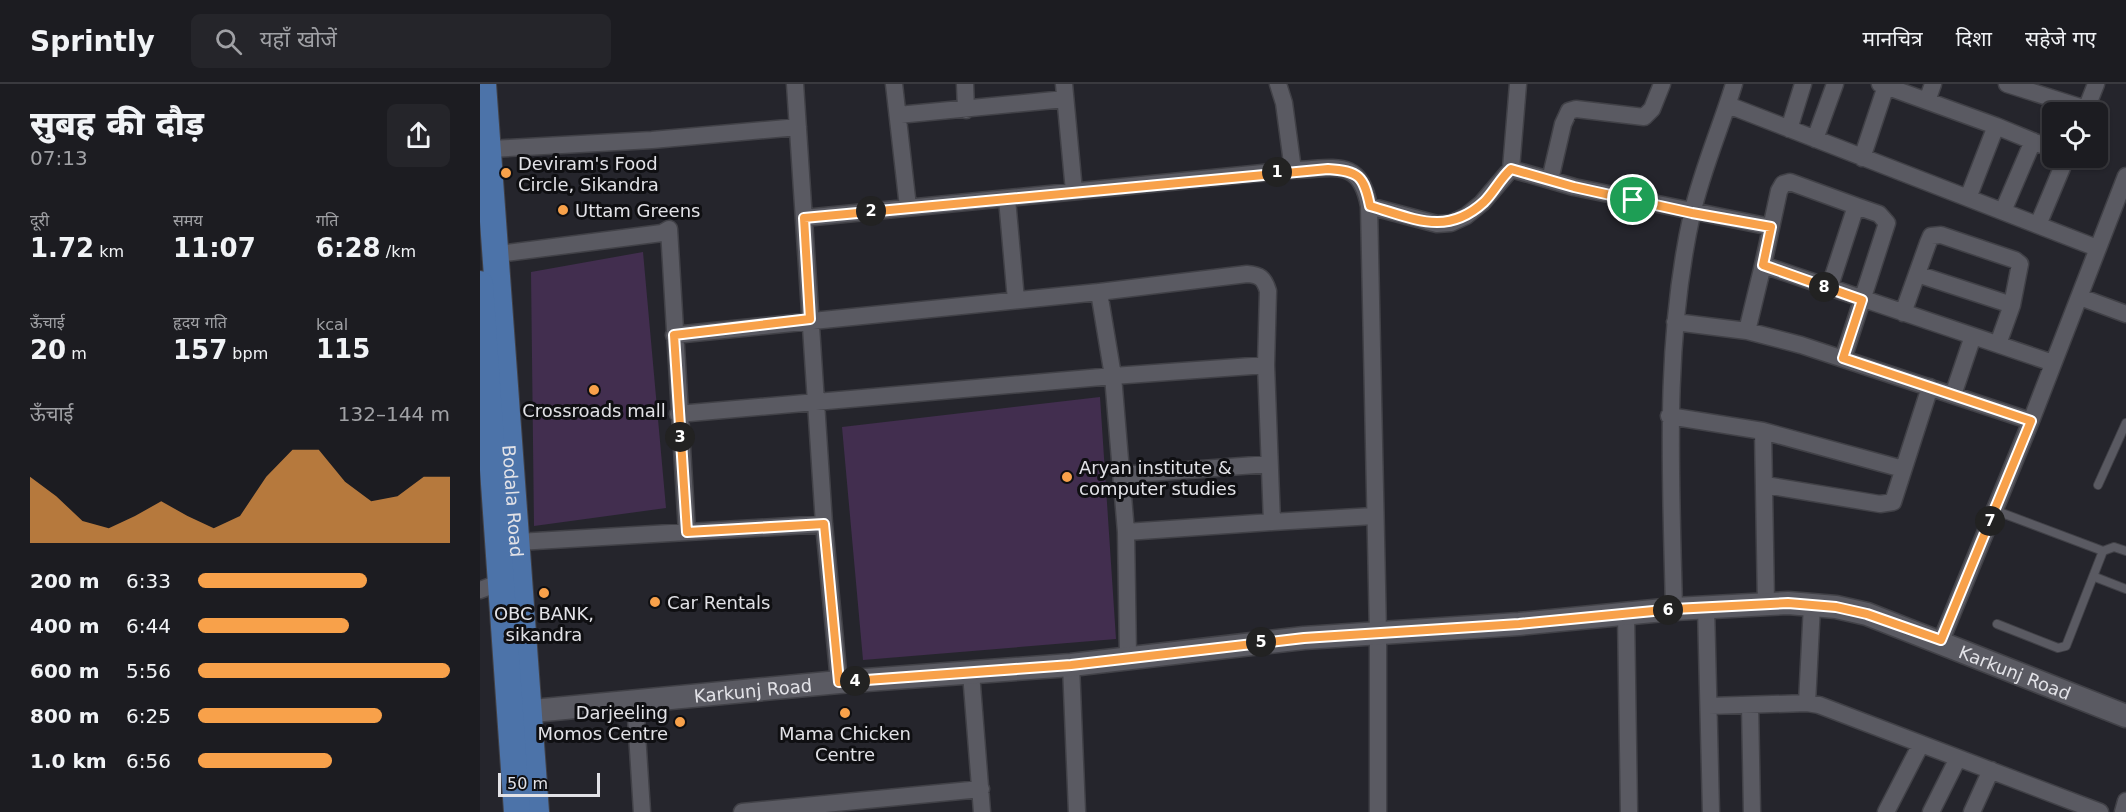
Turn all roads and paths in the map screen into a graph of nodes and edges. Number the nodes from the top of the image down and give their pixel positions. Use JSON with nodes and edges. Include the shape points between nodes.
{"nodes":[{"id":1,"x":483,"y":84,"type":"edge"},
{"id":2,"x":795,"y":84,"type":"edge"},
{"id":3,"x":894,"y":84,"type":"edge"},
{"id":4,"x":964,"y":84,"type":"edge"},
{"id":5,"x":1278,"y":84,"type":"edge"},
{"id":6,"x":1518,"y":84,"type":"edge"},
{"id":7,"x":1662,"y":84,"type":"edge"},
{"id":8,"x":1734,"y":84,"type":"edge"},
{"id":9,"x":1803,"y":84,"type":"edge"},
{"id":10,"x":1835,"y":84,"type":"edge"},
{"id":11,"x":1933,"y":84,"type":"edge"},
{"id":12,"x":2007,"y":84,"type":"edge"},
{"id":13,"x":2096,"y":84,"type":"edge"},
{"id":14,"x":1883,"y":85,"type":"edge"},
{"id":15,"x":1064,"y":91,"type":"edge"},
{"id":16,"x":1927,"y":101,"type":"junction"},
{"id":17,"x":2060,"y":102,"type":"edge"},
{"id":18,"x":2089,"y":102,"type":"edge"},
{"id":19,"x":1728,"y":105,"type":"junction"},
{"id":20,"x":966,"y":110,"type":"junction"},
{"id":21,"x":898,"y":115,"type":"junction"},
{"id":22,"x":1996,"y":126,"type":"junction"},
{"id":23,"x":798,"y":127,"type":"junction"},
{"id":24,"x":1789,"y":129,"type":"junction"},
{"id":25,"x":1815,"y":139,"type":"junction"},
{"id":26,"x":2033,"y":141,"type":"junction"},
{"id":27,"x":2042,"y":145,"type":"edge"},
{"id":28,"x":490,"y":149,"type":"junction"},
{"id":29,"x":1862,"y":158,"type":"junction"},
{"id":30,"x":2062,"y":168,"type":"edge"},
{"id":31,"x":1511,"y":169,"type":"junction"},
{"id":32,"x":1293,"y":171,"type":"junction"},
{"id":33,"x":2126,"y":176,"type":"edge"},
{"id":34,"x":1550,"y":180,"type":"junction"},
{"id":35,"x":486,"y":189,"type":"edge"},
{"id":36,"x":1074,"y":191,"type":"junction"},
{"id":37,"x":1006,"y":198,"type":"junction"},
{"id":38,"x":1968,"y":198,"type":"junction"},
{"id":39,"x":1370,"y":206,"type":"junction"},
{"id":40,"x":1856,"y":206,"type":"junction"},
{"id":41,"x":908,"y":207,"type":"junction"},
{"id":42,"x":2003,"y":211,"type":"junction"},
{"id":43,"x":1692,"y":213,"type":"junction"},
{"id":44,"x":804,"y":218,"type":"junction"},
{"id":45,"x":2038,"y":225,"type":"junction"},
{"id":46,"x":1771,"y":227,"type":"junction"},
{"id":47,"x":2097,"y":248,"type":"junction"},
{"id":48,"x":498,"y":254,"type":"junction"},
{"id":49,"x":1763,"y":265,"type":"junction"},
{"id":50,"x":1917,"y":274,"type":"junction"},
{"id":51,"x":480,"y":284,"type":"edge"},
{"id":52,"x":1829,"y":288,"type":"junction"},
{"id":53,"x":1099,"y":292,"type":"junction"},
{"id":54,"x":2080,"y":297,"type":"junction"},
{"id":55,"x":1016,"y":300,"type":"junction"},
{"id":56,"x":1862,"y":300,"type":"junction"},
{"id":57,"x":2012,"y":305,"type":"junction"},
{"id":58,"x":1903,"y":313,"type":"junction"},
{"id":59,"x":2126,"y":314,"type":"edge"},
{"id":60,"x":810,"y":319,"type":"junction"},
{"id":61,"x":1676,"y":322,"type":"junction"},
{"id":62,"x":1747,"y":331,"type":"junction"},
{"id":63,"x":674,"y":335,"type":"junction"},
{"id":64,"x":1973,"y":336,"type":"junction"},
{"id":65,"x":1998,"y":344,"type":"junction"},
{"id":66,"x":1843,"y":358,"type":"junction"},
{"id":67,"x":2053,"y":363,"type":"junction"},
{"id":68,"x":1266,"y":365,"type":"junction"},
{"id":69,"x":1113,"y":376,"type":"junction"},
{"id":70,"x":1930,"y":387,"type":"junction"},
{"id":71,"x":1953,"y":395,"type":"junction"},
{"id":72,"x":817,"y":402,"type":"junction"},
{"id":73,"x":678,"y":414,"type":"junction"},
{"id":74,"x":1669,"y":416,"type":"junction"},
{"id":75,"x":2031,"y":421,"type":"junction"},
{"id":76,"x":2126,"y":423,"type":"edge"},
{"id":77,"x":1763,"y":431,"type":"junction"},
{"id":78,"x":1269,"y":464,"type":"junction"},
{"id":79,"x":1903,"y":469,"type":"junction"},
{"id":80,"x":1121,"y":475,"type":"junction"},
{"id":81,"x":1765,"y":485,"type":"junction"},
{"id":82,"x":2098,"y":485,"type":"dead end"},
{"id":83,"x":1994,"y":510,"type":"junction"},
{"id":84,"x":1374,"y":516,"type":"junction"},
{"id":85,"x":1272,"y":522,"type":"junction"},
{"id":86,"x":824,"y":524,"type":"junction"},
{"id":87,"x":687,"y":532,"type":"junction"},
{"id":88,"x":1126,"y":532,"type":"junction"},
{"id":89,"x":518,"y":542,"type":"junction"},
{"id":90,"x":2103,"y":551,"type":"junction"},
{"id":91,"x":2126,"y":551,"type":"edge"},
{"id":92,"x":2095,"y":577,"type":"junction"},
{"id":93,"x":500,"y":583,"type":"edge"},
{"id":94,"x":2126,"y":589,"type":"edge"},
{"id":95,"x":1766,"y":604,"type":"junction"},
{"id":96,"x":1812,"y":605,"type":"junction"},
{"id":97,"x":1706,"y":607,"type":"junction"},
{"id":98,"x":1674,"y":609,"type":"junction"},
{"id":99,"x":1626,"y":614,"type":"junction"},
{"id":100,"x":1997,"y":624,"type":"dead end"},
{"id":101,"x":1378,"y":634,"type":"junction"},
{"id":102,"x":1941,"y":640,"type":"junction"},
{"id":103,"x":1128,"y":657,"type":"junction"},
{"id":104,"x":1071,"y":665,"type":"junction"},
{"id":105,"x":971,"y":673,"type":"junction"},
{"id":106,"x":839,"y":682,"type":"junction"},
{"id":107,"x":635,"y":702,"type":"junction"},
{"id":108,"x":1808,"y":703,"type":"junction"},
{"id":109,"x":1750,"y":705,"type":"junction"},
{"id":110,"x":1709,"y":706,"type":"junction"},
{"id":111,"x":518,"y":712,"type":"junction"},
{"id":112,"x":2126,"y":716,"type":"edge"},
{"id":113,"x":1921,"y":744,"type":"junction"},
{"id":114,"x":1958,"y":758,"type":"junction"},
{"id":115,"x":1991,"y":770,"type":"junction"},
{"id":116,"x":981,"y":789,"type":"junction"},
{"id":117,"x":2126,"y":801,"type":"edge"},
{"id":118,"x":880,"y":806,"type":"edge"},
{"id":119,"x":778,"y":810,"type":"edge"},
{"id":120,"x":517,"y":812,"type":"edge"},
{"id":121,"x":536,"y":812,"type":"edge"},
{"id":122,"x":642,"y":812,"type":"edge"},
{"id":123,"x":742,"y":812,"type":"edge"},
{"id":124,"x":982,"y":812,"type":"edge"},
{"id":125,"x":1077,"y":812,"type":"edge"},
{"id":126,"x":1378,"y":812,"type":"edge"},
{"id":127,"x":1629,"y":812,"type":"edge"},
{"id":128,"x":1711,"y":812,"type":"edge"},
{"id":129,"x":1752,"y":812,"type":"edge"},
{"id":130,"x":1886,"y":812,"type":"edge"},
{"id":131,"x":1930,"y":812,"type":"edge"},
{"id":132,"x":1972,"y":812,"type":"edge"},
{"id":133,"x":2100,"y":812,"type":"edge"},
{"id":134,"x":2122,"y":812,"type":"edge"}],
"edges":[{"from":1,"to":28,"type":"main road","name":"Bodala Road"},
{"from":2,"to":23,"type":"street"},
{"from":3,"to":21,"type":"street"},
{"from":4,"to":20,"type":"street"},
{"from":5,"to":32,"type":"street"},
{"from":6,"to":31,"type":"street"},
{"from":7,"to":34,"type":"street","via":[[1644,117],[1569,111]]},
{"from":8,"to":19,"type":"street"},
{"from":9,"to":24,"type":"street"},
{"from":10,"to":25,"type":"street"},
{"from":11,"to":16,"type":"street"},
{"from":12,"to":17,"type":"street"},
{"from":13,"to":18,"type":"street"},
{"from":14,"to":16,"type":"street"},
{"from":14,"to":29,"type":"street"},
{"from":15,"to":20,"type":"street"},
{"from":15,"to":36,"type":"street"},
{"from":16,"to":22,"type":"street"},
{"from":19,"to":24,"type":"street"},
{"from":19,"to":43,"type":"street"},
{"from":20,"to":21,"type":"street"},
{"from":21,"to":41,"type":"street"},
{"from":22,"to":26,"type":"street"},
{"from":22,"to":38,"type":"street"},
{"from":23,"to":28,"type":"street"},
{"from":23,"to":44,"type":"street"},
{"from":24,"to":25,"type":"street"},
{"from":25,"to":29,"type":"street"},
{"from":26,"to":27,"type":"street"},
{"from":26,"to":42,"type":"street"},
{"from":28,"to":35,"type":"main road","name":"Bodala Road"},
{"from":29,"to":38,"type":"street"},
{"from":30,"to":45,"type":"street"},
{"from":31,"to":34,"type":"street"},
{"from":31,"to":39,"type":"street","via":[[1482,203],[1450,223],[1437,224]]},
{"from":32,"to":36,"type":"street"},
{"from":32,"to":39,"type":"street","via":[[1348,170],[1360,176]]},
{"from":33,"to":47,"type":"street"},
{"from":34,"to":43,"type":"street"},
{"from":35,"to":48,"type":"main road","name":"Bodala Road"},
{"from":36,"to":37,"type":"street"},
{"from":37,"to":41,"type":"street"},
{"from":37,"to":55,"type":"street"},
{"from":38,"to":42,"type":"street"},
{"from":39,"to":84,"type":"street"},
{"from":40,"to":46,"type":"street","via":[[1790,182],[1779,191]]},
{"from":40,"to":52,"type":"street"},
{"from":40,"to":56,"type":"street","via":[[1879,214],[1887,223]]},
{"from":41,"to":44,"type":"street"},
{"from":42,"to":45,"type":"street"},
{"from":43,"to":46,"type":"street"},
{"from":43,"to":61,"type":"street"},
{"from":44,"to":60,"type":"street"},
{"from":45,"to":47,"type":"street"},
{"from":46,"to":49,"type":"street"},
{"from":47,"to":54,"type":"street"},
{"from":48,"to":63,"type":"street","via":[[669,229]]},
{"from":48,"to":89,"type":"main road","name":"Bodala Road"},
{"from":49,"to":52,"type":"street"},
{"from":49,"to":62,"type":"street"},
{"from":50,"to":57,"type":"street"},
{"from":50,"to":57,"type":"street","via":[[1931,236],[1941,234],[2020,264]]},
{"from":50,"to":58,"type":"street"},
{"from":51,"to":93,"type":"main road","name":"Bodala Road"},
{"from":52,"to":56,"type":"street"},
{"from":53,"to":55,"type":"street"},
{"from":53,"to":68,"type":"street","via":[[1258,275],[1268,291]]},
{"from":53,"to":69,"type":"street"},
{"from":54,"to":59,"type":"street"},
{"from":54,"to":67,"type":"street"},
{"from":55,"to":60,"type":"street"},
{"from":56,"to":58,"type":"street"},
{"from":56,"to":66,"type":"street"},
{"from":57,"to":65,"type":"street"},
{"from":58,"to":64,"type":"street"},
{"from":60,"to":63,"type":"street"},
{"from":60,"to":72,"type":"street"},
{"from":61,"to":62,"type":"street"},
{"from":61,"to":74,"type":"street"},
{"from":62,"to":66,"type":"street"},
{"from":63,"to":73,"type":"street"},
{"from":64,"to":65,"type":"street"},
{"from":64,"to":71,"type":"street"},
{"from":65,"to":67,"type":"street"},
{"from":66,"to":70,"type":"street"},
{"from":67,"to":75,"type":"street"},
{"from":68,"to":69,"type":"street"},
{"from":68,"to":78,"type":"street"},
{"from":69,"to":72,"type":"street"},
{"from":69,"to":80,"type":"street"},
{"from":70,"to":71,"type":"street"},
{"from":70,"to":79,"type":"street"},
{"from":71,"to":75,"type":"street"},
{"from":72,"to":73,"type":"street"},
{"from":72,"to":86,"type":"street"},
{"from":73,"to":87,"type":"street"},
{"from":74,"to":77,"type":"street"},
{"from":74,"to":98,"type":"street"},
{"from":75,"to":83,"type":"street"},
{"from":76,"to":82,"type":"lane"},
{"from":77,"to":79,"type":"street"},
{"from":77,"to":81,"type":"street"},
{"from":78,"to":80,"type":"street"},
{"from":78,"to":85,"type":"street"},
{"from":79,"to":81,"type":"street","via":[[1897,493],[1889,504]]},
{"from":80,"to":88,"type":"street"},
{"from":81,"to":95,"type":"street"},
{"from":83,"to":90,"type":"lane"},
{"from":83,"to":102,"type":"street"},
{"from":84,"to":85,"type":"street"},
{"from":84,"to":101,"type":"street"},
{"from":85,"to":88,"type":"street"},
{"from":86,"to":87,"type":"street"},
{"from":86,"to":106,"type":"street"},
{"from":87,"to":89,"type":"street"},
{"from":88,"to":103,"type":"street"},
{"from":89,"to":93,"type":"main road","name":"Bodala Road"},
{"from":90,"to":91,"type":"lane","via":[[2114,547]]},
{"from":90,"to":92,"type":"lane"},
{"from":92,"to":94,"type":"lane"},
{"from":92,"to":100,"type":"lane","via":[[2066,646],[2058,648]]},
{"from":93,"to":111,"type":"main road","name":"Bodala Road"},
{"from":95,"to":96,"type":"street","name":"Karkunj Road"},
{"from":95,"to":97,"type":"street","name":"Karkunj Road"},
{"from":96,"to":102,"type":"street","name":"Karkunj Road","via":[[1867,614]]},
{"from":96,"to":108,"type":"street"},
{"from":97,"to":98,"type":"street","name":"Karkunj Road"},
{"from":97,"to":110,"type":"street"},
{"from":98,"to":99,"type":"street","name":"Karkunj Road"},
{"from":99,"to":101,"type":"street","name":"Karkunj Road"},
{"from":99,"to":127,"type":"street"},
{"from":101,"to":103,"type":"street","name":"Karkunj Road"},
{"from":101,"to":126,"type":"street"},
{"from":102,"to":112,"type":"street","name":"Karkunj Road"},
{"from":103,"to":104,"type":"street","name":"Karkunj Road"},
{"from":104,"to":105,"type":"street","name":"Karkunj Road"},
{"from":104,"to":125,"type":"street"},
{"from":105,"to":106,"type":"street","name":"Karkunj Road"},
{"from":105,"to":116,"type":"street"},
{"from":106,"to":107,"type":"street","name":"Karkunj Road"},
{"from":107,"to":111,"type":"street","name":"Karkunj Road"},
{"from":107,"to":122,"type":"street"},
{"from":108,"to":109,"type":"street"},
{"from":108,"to":113,"type":"street"},
{"from":109,"to":110,"type":"street"},
{"from":109,"to":129,"type":"street"},
{"from":110,"to":128,"type":"street"},
{"from":111,"to":120,"type":"main road","name":"Bodala Road"},
{"from":111,"to":121,"type":"main road","name":"Bodala Road"},
{"from":113,"to":114,"type":"street"},
{"from":113,"to":130,"type":"street"},
{"from":114,"to":115,"type":"street"},
{"from":114,"to":131,"type":"street"},
{"from":115,"to":132,"type":"street"},
{"from":115,"to":133,"type":"street"},
{"from":116,"to":118,"type":"street"},
{"from":116,"to":124,"type":"street"},
{"from":117,"to":134,"type":"street"},
{"from":118,"to":119,"type":"street"},
{"from":119,"to":123,"type":"street"}]}
